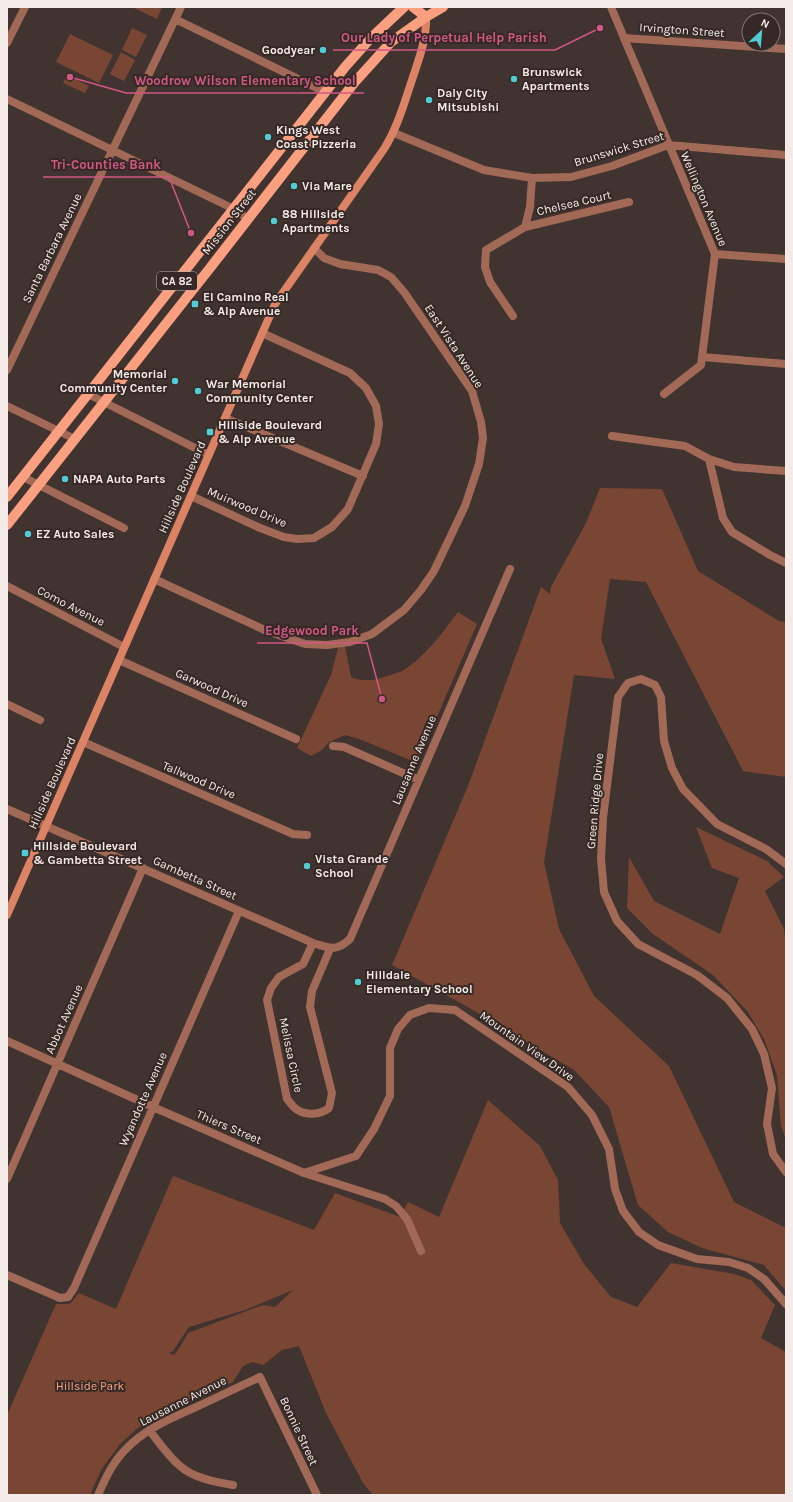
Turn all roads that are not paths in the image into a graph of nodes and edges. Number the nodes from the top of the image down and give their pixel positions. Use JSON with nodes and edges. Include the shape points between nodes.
{"nodes":[{"id":1,"x":25,"y":7,"type":"edge"},
{"id":2,"x":181,"y":7,"type":"edge"},
{"id":3,"x":404,"y":7,"type":"edge"},
{"id":4,"x":413,"y":7,"type":"edge"},
{"id":5,"x":443,"y":7,"type":"edge"},
{"id":6,"x":611,"y":7,"type":"edge"},
{"id":7,"x":425,"y":12,"type":"edge"},
{"id":8,"x":175,"y":19,"type":"junction"},
{"id":9,"x":624,"y":38,"type":"junction"},
{"id":10,"x":7,"y":43,"type":"edge"},
{"id":11,"x":786,"y":49,"type":"edge"},
{"id":12,"x":325,"y":92,"type":"junction"},
{"id":13,"x":7,"y":98,"type":"edge"},
{"id":14,"x":394,"y":133,"type":"junction"},
{"id":15,"x":668,"y":145,"type":"junction"},
{"id":16,"x":112,"y":150,"type":"junction"},
{"id":17,"x":786,"y":155,"type":"edge"},
{"id":18,"x":532,"y":178,"type":"junction"},
{"id":19,"x":629,"y":202,"type":"dead end"},
{"id":20,"x":234,"y":209,"type":"junction"},
{"id":21,"x":248,"y":219,"type":"junction"},
{"id":22,"x":525,"y":227,"type":"junction"},
{"id":23,"x":314,"y":248,"type":"junction"},
{"id":24,"x":715,"y":254,"type":"junction"},
{"id":25,"x":786,"y":259,"type":"edge"},
{"id":26,"x":513,"y":316,"type":"dead end"},
{"id":27,"x":262,"y":333,"type":"junction"},
{"id":28,"x":703,"y":357,"type":"junction"},
{"id":29,"x":786,"y":364,"type":"edge"},
{"id":30,"x":7,"y":370,"type":"edge"},
{"id":31,"x":88,"y":394,"type":"junction"},
{"id":32,"x":664,"y":394,"type":"dead end"},
{"id":33,"x":105,"y":402,"type":"junction"},
{"id":34,"x":7,"y":406,"type":"edge"},
{"id":35,"x":225,"y":418,"type":"junction"},
{"id":36,"x":59,"y":431,"type":"junction"},
{"id":37,"x":612,"y":436,"type":"dead end"},
{"id":38,"x":75,"y":439,"type":"junction"},
{"id":39,"x":209,"y":454,"type":"junction"},
{"id":40,"x":709,"y":459,"type":"junction"},
{"id":41,"x":786,"y":471,"type":"edge"},
{"id":42,"x":363,"y":476,"type":"junction"},
{"id":43,"x":23,"y":477,"type":"junction"},
{"id":44,"x":39,"y":485,"type":"junction"},
{"id":45,"x":7,"y":496,"type":"edge"},
{"id":46,"x":191,"y":496,"type":"junction"},
{"id":47,"x":7,"y":525,"type":"edge"},
{"id":48,"x":124,"y":528,"type":"dead end"},
{"id":49,"x":786,"y":563,"type":"edge"},
{"id":50,"x":510,"y":569,"type":"dead end"},
{"id":51,"x":154,"y":579,"type":"junction"},
{"id":52,"x":7,"y":586,"type":"edge"},
{"id":53,"x":124,"y":647,"type":"junction"},
{"id":54,"x":119,"y":660,"type":"junction"},
{"id":55,"x":7,"y":704,"type":"edge"},
{"id":56,"x":40,"y":720,"type":"dead end"},
{"id":57,"x":296,"y":738,"type":"dead end"},
{"id":58,"x":83,"y":742,"type":"junction"},
{"id":59,"x":333,"y":746,"type":"dead end"},
{"id":60,"x":419,"y":780,"type":"junction"},
{"id":61,"x":7,"y":809,"type":"edge"},
{"id":62,"x":46,"y":827,"type":"junction"},
{"id":63,"x":307,"y":835,"type":"dead end"},
{"id":64,"x":786,"y":864,"type":"edge"},
{"id":65,"x":143,"y":868,"type":"junction"},
{"id":66,"x":239,"y":910,"type":"junction"},
{"id":67,"x":7,"y":915,"type":"edge"},
{"id":68,"x":313,"y":942,"type":"junction"},
{"id":69,"x":330,"y":948,"type":"junction"},
{"id":70,"x":7,"y":1041,"type":"edge"},
{"id":71,"x":57,"y":1063,"type":"junction"},
{"id":72,"x":153,"y":1107,"type":"junction"},
{"id":73,"x":304,"y":1172,"type":"junction"},
{"id":74,"x":786,"y":1172,"type":"edge"},
{"id":75,"x":7,"y":1179,"type":"edge"},
{"id":76,"x":421,"y":1251,"type":"dead end"},
{"id":77,"x":7,"y":1275,"type":"edge"},
{"id":78,"x":786,"y":1304,"type":"edge"},
{"id":79,"x":260,"y":1377,"type":"joint"},
{"id":80,"x":149,"y":1430,"type":"junction"},
{"id":81,"x":233,"y":1485,"type":"dead end"},
{"id":82,"x":98,"y":1495,"type":"edge"},
{"id":83,"x":317,"y":1495,"type":"edge"}],
"edges":[{"from":1,"to":10,"type":"street"},
{"from":2,"to":8,"type":"street","name":"Santa Barbara Avenue"},
{"from":3,"to":12,"type":"main road","name":"Mission Street","number":"CA 82","via":[[370,39]]},
{"from":4,"to":7,"type":"main road"},
{"from":5,"to":7,"type":"main road","name":"Mission Street","number":"CA 82"},
{"from":6,"to":9,"type":"street","name":"Wellington Avenue"},
{"from":7,"to":14,"type":"main road","name":"Hillside Boulevard","via":[[423,45]]},
{"from":7,"to":21,"type":"main road","name":"Mission Street","number":"CA 82","via":[[375,58]]},
{"from":8,"to":12,"type":"street"},
{"from":8,"to":16,"type":"street","name":"Santa Barbara Avenue"},
{"from":9,"to":11,"type":"street","name":"Irvington Street"},
{"from":9,"to":15,"type":"street","name":"Wellington Avenue"},
{"from":12,"to":20,"type":"main road","name":"Mission Street","number":"CA 82"},
{"from":13,"to":16,"type":"street"},
{"from":14,"to":18,"type":"street","name":"Brunswick Street","via":[[484,170]]},
{"from":14,"to":23,"type":"main road","name":"Hillside Boulevard"},
{"from":15,"to":17,"type":"street","name":"Brunswick Street"},
{"from":15,"to":18,"type":"street","name":"Brunswick Street","via":[[612,166],[571,177]]},
{"from":15,"to":24,"type":"street","name":"Wellington Avenue"},
{"from":16,"to":20,"type":"street"},
{"from":16,"to":30,"type":"street","name":"Santa Barbara Avenue"},
{"from":18,"to":22,"type":"street","name":"Chelsea Court","via":[[530,207]]},
{"from":19,"to":22,"type":"street","name":"Chelsea Court"},
{"from":20,"to":21,"type":"street"},
{"from":20,"to":31,"type":"main road","name":"Mission Street","number":"CA 82"},
{"from":21,"to":33,"type":"main road","name":"Mission Street","number":"CA 82"},
{"from":22,"to":26,"type":"street","name":"Chelsea Court","via":[[486,250],[485,267],[490,282]]},
{"from":23,"to":27,"type":"main road","name":"Hillside Boulevard","via":[[275,304]]},
{"from":23,"to":51,"type":"street","name":"East Vista Avenue","via":[[324,258],[340,264],[378,270],[391,277],[472,391],[483,438],[479,464],[453,533],[434,571],[404,610],[372,634],[350,642],[305,644],[285,638]]},
{"from":24,"to":25,"type":"street"},
{"from":24,"to":28,"type":"street","name":"Wellington Avenue"},
{"from":27,"to":35,"type":"main road","name":"Hillside Boulevard"},
{"from":27,"to":42,"type":"street","name":"Muirwood Drive","via":[[350,373],[366,388],[376,406],[379,424],[376,444]]},
{"from":28,"to":29,"type":"street"},
{"from":28,"to":32,"type":"street","name":"Wellington Avenue","via":[[701,365]]},
{"from":31,"to":33,"type":"street"},
{"from":31,"to":36,"type":"main road","name":"Mission Street","number":"CA 82"},
{"from":33,"to":38,"type":"main road","name":"Mission Street","number":"CA 82"},
{"from":33,"to":39,"type":"street"},
{"from":34,"to":36,"type":"street"},
{"from":35,"to":39,"type":"main road","name":"Hillside Boulevard"},
{"from":35,"to":42,"type":"street"},
{"from":36,"to":38,"type":"street"},
{"from":36,"to":43,"type":"main road","name":"Mission Street","number":"CA 82"},
{"from":37,"to":40,"type":"street","via":[[685,446]]},
{"from":38,"to":44,"type":"main road","name":"Mission Street","number":"CA 82"},
{"from":39,"to":46,"type":"main road","name":"Hillside Boulevard"},
{"from":40,"to":41,"type":"street","via":[[734,468]]},
{"from":40,"to":49,"type":"street","via":[[723,518],[732,532]]},
{"from":42,"to":46,"type":"street","name":"Muirwood Drive","via":[[348,509],[332,527],[314,538],[284,537]]},
{"from":43,"to":44,"type":"street"},
{"from":43,"to":45,"type":"main road","name":"Mission Street","number":"CA 82"},
{"from":44,"to":47,"type":"main road","name":"Mission Street","number":"CA 82"},
{"from":44,"to":48,"type":"street"},
{"from":46,"to":51,"type":"main road","name":"Hillside Boulevard"},
{"from":50,"to":60,"type":"street","name":"Lausanne Avenue"},
{"from":51,"to":53,"type":"main road","name":"Hillside Boulevard"},
{"from":52,"to":53,"type":"street","name":"Como Avenue"},
{"from":53,"to":54,"type":"main road","name":"Hillside Boulevard"},
{"from":54,"to":57,"type":"street","name":"Garwood Drive"},
{"from":54,"to":58,"type":"main road","name":"Hillside Boulevard"},
{"from":55,"to":56,"type":"street"},
{"from":58,"to":62,"type":"main road","name":"Hillside Boulevard"},
{"from":58,"to":63,"type":"street","name":"Tallwood Drive","via":[[293,834]]},
{"from":59,"to":60,"type":"street","via":[[344,747]]},
{"from":60,"to":69,"type":"street","name":"Lausanne Avenue","via":[[350,939],[342,947]]},
{"from":61,"to":62,"type":"street","name":"Gambetta Street"},
{"from":62,"to":65,"type":"street","name":"Gambetta Street"},
{"from":62,"to":67,"type":"main road","name":"Hillside Boulevard"},
{"from":64,"to":74,"type":"street","name":"Green Ridge Drive","via":[[766,849],[717,824],[683,789],[672,768],[664,741],[661,697],[655,685],[641,679],[628,683],[618,697],[603,818],[601,859],[604,892],[617,921],[638,944],[697,976],[727,998],[752,1029],[764,1054],[772,1088],[767,1124],[773,1154]]},
{"from":65,"to":66,"type":"street","name":"Gambetta Street"},
{"from":65,"to":71,"type":"street","name":"Abbot Avenue"},
{"from":66,"to":68,"type":"street","name":"Gambetta Street"},
{"from":66,"to":72,"type":"street","name":"Wyandotte Avenue"},
{"from":68,"to":69,"type":"street","name":"Gambetta Street"},
{"from":68,"to":69,"type":"street","name":"Melissa Circle","via":[[303,964],[279,977],[270,988],[267,1000],[287,1099],[296,1109],[310,1114],[322,1113],[329,1108],[332,1093],[310,1007],[312,991]]},
{"from":70,"to":71,"type":"street","name":"Thiers Street"},
{"from":71,"to":72,"type":"street","name":"Thiers Street"},
{"from":71,"to":75,"type":"street","name":"Abbot Avenue"},
{"from":72,"to":73,"type":"street","name":"Thiers Street"},
{"from":72,"to":77,"type":"street","name":"Wyandotte Avenue","via":[[68,1297],[60,1298]]},
{"from":73,"to":76,"type":"street","name":"Thiers Street","via":[[385,1199],[396,1206],[407,1219]]},
{"from":73,"to":78,"type":"street","name":"Mountain View Drive","via":[[356,1156],[374,1129],[390,1096],[390,1048],[398,1030],[410,1015],[428,1008],[455,1010],[568,1087],[592,1115],[609,1149],[615,1189],[623,1210],[639,1232],[658,1244],[697,1259],[729,1262],[748,1268],[764,1279]]},
{"from":79,"to":80,"type":"street","name":"Lausanne Avenue"},
{"from":79,"to":83,"type":"street","name":"Bonnie Street"},
{"from":80,"to":81,"type":"street","via":[[184,1470]]},
{"from":80,"to":82,"type":"street","name":"Lausanne Avenue","via":[[119,1457]]}]}
